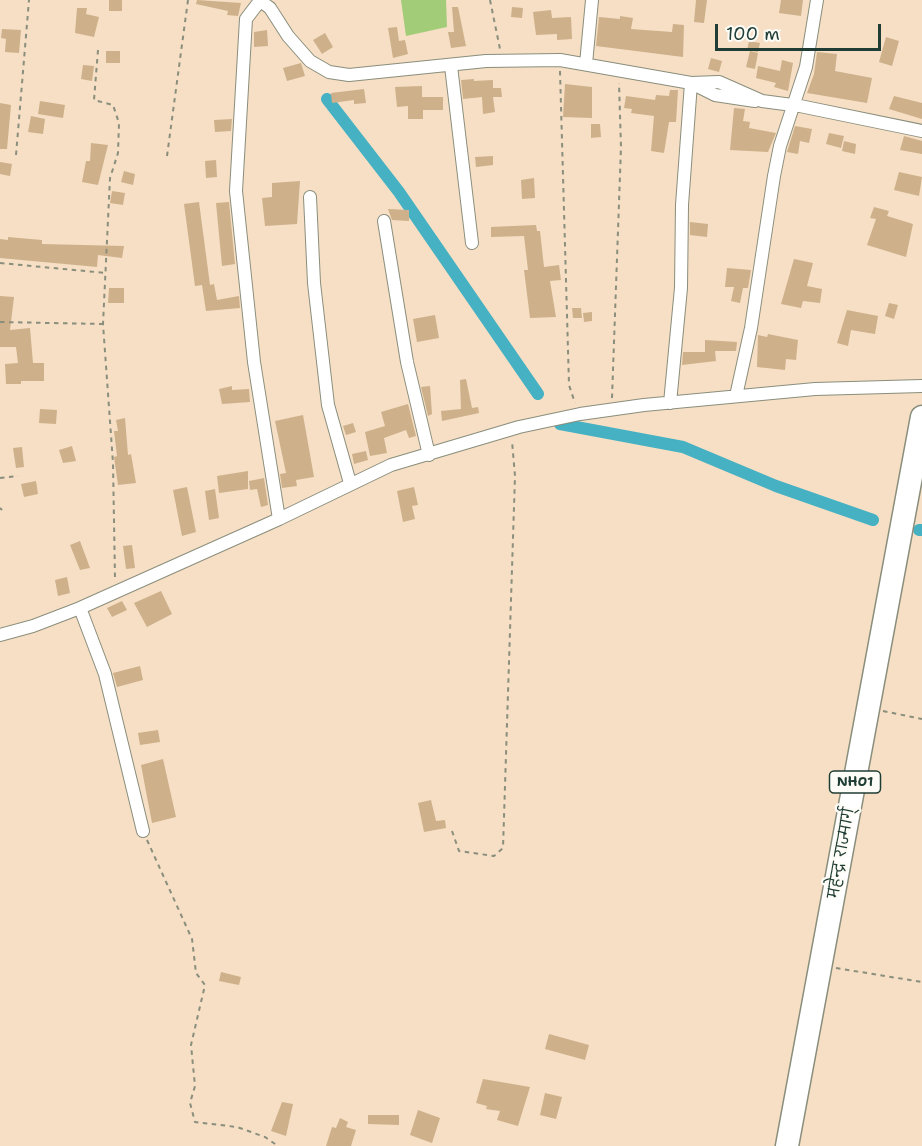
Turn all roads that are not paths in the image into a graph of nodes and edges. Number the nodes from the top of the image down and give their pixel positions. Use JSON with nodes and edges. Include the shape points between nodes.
{"nodes":[{"id":1,"x":592,"y":0,"type":"edge"},
{"id":2,"x":817,"y":0,"type":"edge"},
{"id":3,"x":259,"y":1,"type":"edge"},
{"id":4,"x":586,"y":64,"type":"junction"},
{"id":5,"x":451,"y":66,"type":"junction"},
{"id":6,"x":691,"y":83,"type":"junction"},
{"id":7,"x":794,"y":105,"type":"junction"},
{"id":8,"x":922,"y":131,"type":"edge"},
{"id":9,"x":310,"y":197,"type":"dead end"},
{"id":10,"x":384,"y":221,"type":"dead end"},
{"id":11,"x":472,"y":243,"type":"dead end"},
{"id":12,"x":922,"y":386,"type":"edge"},
{"id":13,"x":736,"y":396,"type":"junction"},
{"id":14,"x":670,"y":403,"type":"junction"},
{"id":15,"x":922,"y":417,"type":"edge"},
{"id":16,"x":429,"y":455,"type":"junction"},
{"id":17,"x":350,"y":483,"type":"junction"},
{"id":18,"x":279,"y":519,"type":"junction"},
{"id":19,"x":80,"y":608,"type":"junction"},
{"id":20,"x":0,"y":635,"type":"edge"},
{"id":21,"x":142,"y":831,"type":"road end"},
{"id":22,"x":787,"y":1146,"type":"edge"}],
"edges":[{"from":1,"to":4,"type":"street"},
{"from":2,"to":7,"type":"street","via":[[806,67]]},
{"from":3,"to":5,"type":"street","via":[[270,8],[310,61],[329,72],[375,74]]},
{"from":3,"to":18,"type":"street","via":[[246,19],[236,191],[254,362]]},
{"from":4,"to":5,"type":"street","via":[[560,60]]},
{"from":4,"to":6,"type":"street"},
{"from":5,"to":11,"type":"street"},
{"from":6,"to":7,"type":"street","via":[[719,82],[762,101]]},
{"from":6,"to":14,"type":"street","via":[[682,205],[681,288]]},
{"from":7,"to":8,"type":"street"},
{"from":7,"to":13,"type":"street","via":[[774,176],[751,328]]},
{"from":9,"to":17,"type":"street","via":[[314,283],[328,405]]},
{"from":10,"to":16,"type":"street","via":[[406,362]]},
{"from":12,"to":13,"type":"street","via":[[815,388]]},
{"from":13,"to":14,"type":"street"},
{"from":14,"to":16,"type":"street","via":[[580,414],[512,429]]},
{"from":15,"to":22,"type":"highway","name":"महेन्द्र राज्मार्ग्","number":"NH01"},
{"from":16,"to":17,"type":"street","via":[[391,465]]},
{"from":17,"to":18,"type":"street"},
{"from":18,"to":19,"type":"street"},
{"from":19,"to":20,"type":"street"},
{"from":19,"to":21,"type":"street","via":[[105,674]]}]}
